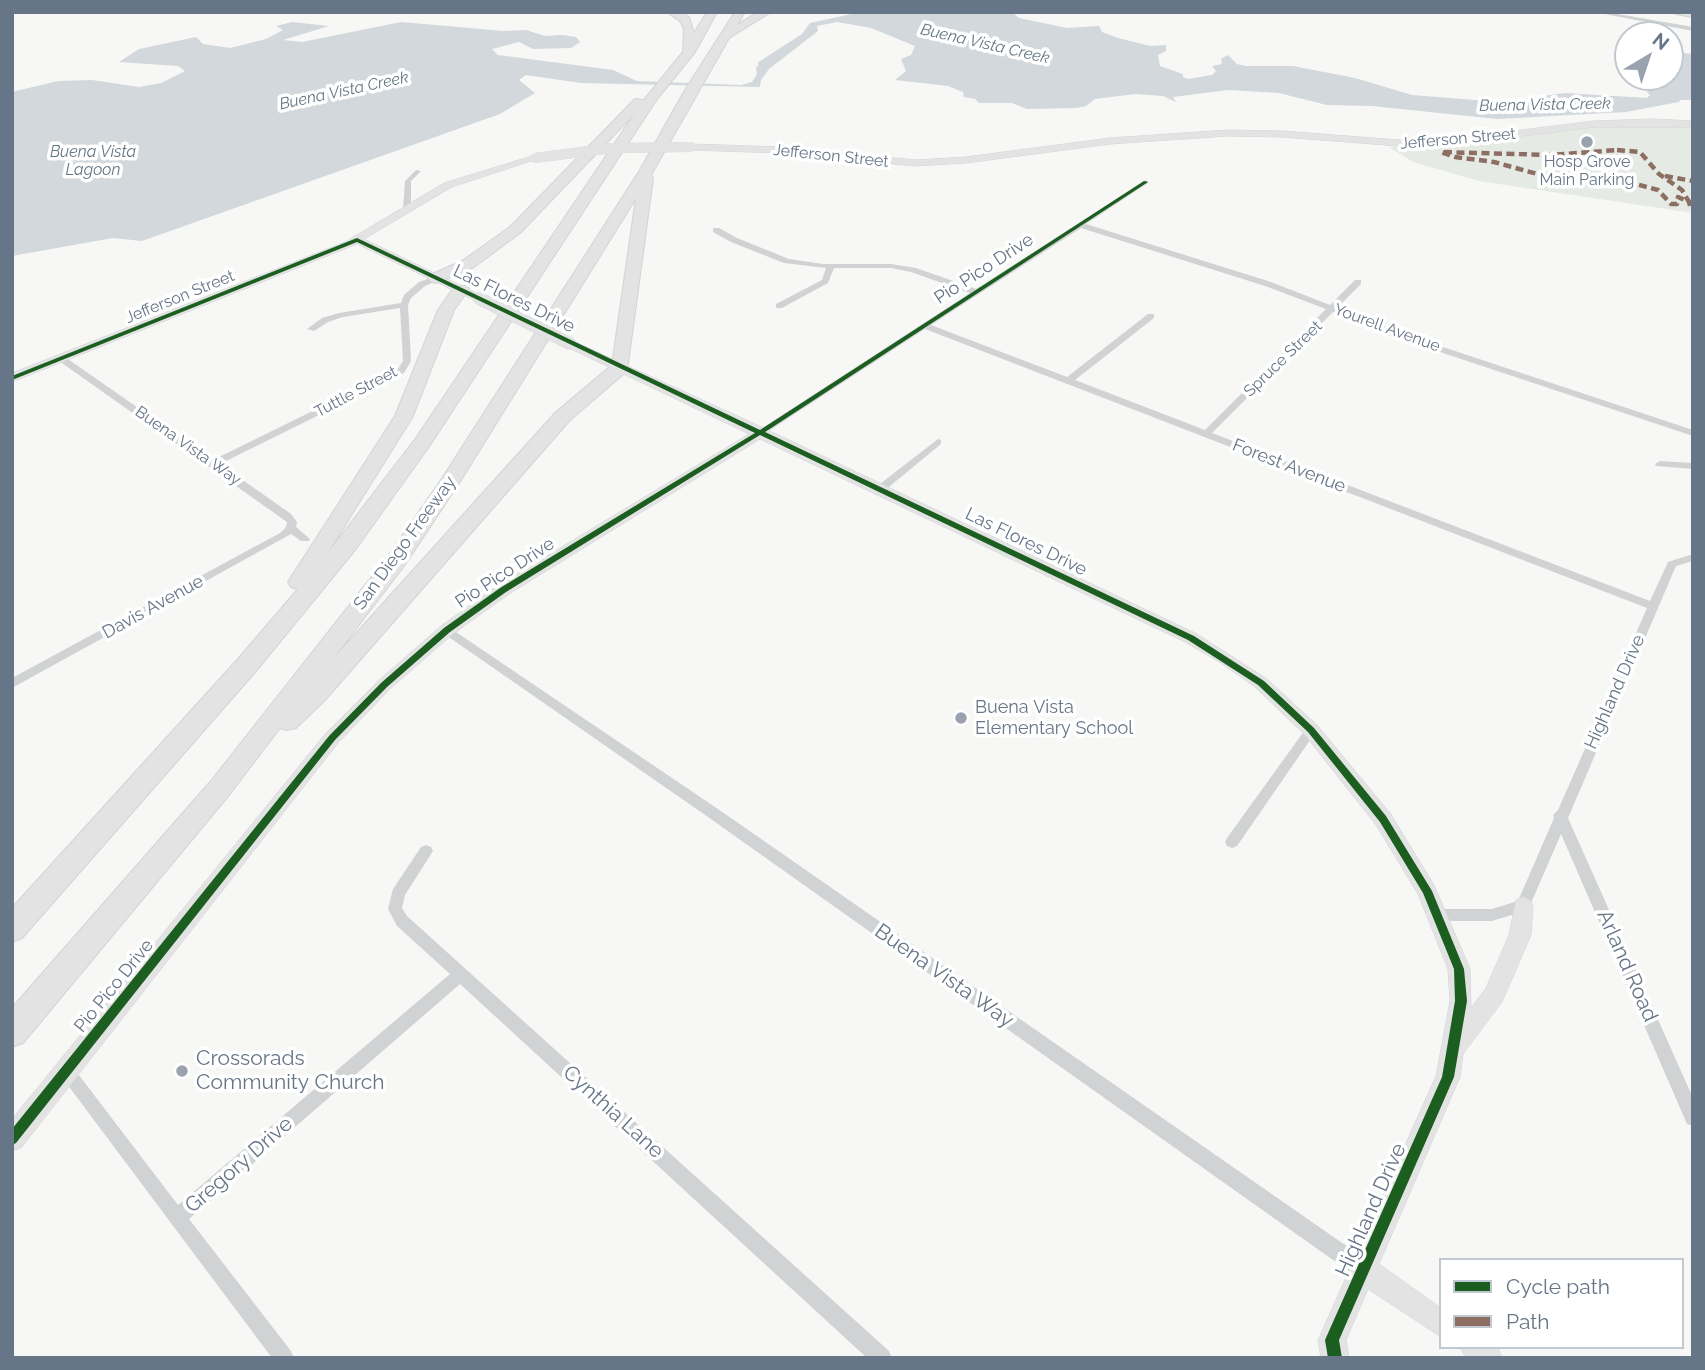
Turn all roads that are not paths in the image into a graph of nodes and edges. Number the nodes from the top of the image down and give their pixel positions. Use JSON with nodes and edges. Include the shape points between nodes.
{"nodes":[{"id":1,"x":672,"y":12,"type":"edge"},
{"id":2,"x":712,"y":12,"type":"edge"},
{"id":3,"x":740,"y":12,"type":"edge"},
{"id":4,"x":766,"y":12,"type":"edge"},
{"id":5,"x":1596,"y":12,"type":"edge"},
{"id":6,"x":1680,"y":12,"type":"edge"},
{"id":7,"x":1693,"y":14,"type":"edge"},
{"id":8,"x":1693,"y":29,"type":"edge"},
{"id":9,"x":724,"y":37,"type":"junction"},
{"id":10,"x":689,"y":52,"type":"junction"},
{"id":11,"x":656,"y":92,"type":"junction"},
{"id":12,"x":1693,"y":124,"type":"edge"},
{"id":13,"x":647,"y":170,"type":"junction"},
{"id":14,"x":418,"y":171,"type":"dead end"},
{"id":15,"x":1146,"y":182,"type":"dead end"},
{"id":16,"x":407,"y":209,"type":"junction"},
{"id":17,"x":1080,"y":225,"type":"junction"},
{"id":18,"x":716,"y":230,"type":"dead end"},
{"id":19,"x":357,"y":240,"type":"junction"},
{"id":20,"x":831,"y":266,"type":"junction"},
{"id":21,"x":436,"y":278,"type":"junction"},
{"id":22,"x":1358,"y":282,"type":"dead end"},
{"id":23,"x":976,"y":292,"type":"junction"},
{"id":24,"x":469,"y":294,"type":"junction"},
{"id":25,"x":404,"y":305,"type":"junction"},
{"id":26,"x":779,"y":306,"type":"dead end"},
{"id":27,"x":1335,"y":309,"type":"junction"},
{"id":28,"x":1151,"y":316,"type":"dead end"},
{"id":29,"x":925,"y":326,"type":"junction"},
{"id":30,"x":312,"y":330,"type":"dead end"},
{"id":31,"x":62,"y":359,"type":"junction"},
{"id":32,"x":621,"y":367,"type":"junction"},
{"id":33,"x":12,"y":378,"type":"edge"},
{"id":34,"x":1068,"y":381,"type":"junction"},
{"id":35,"x":761,"y":432,"type":"junction"},
{"id":36,"x":1693,"y":433,"type":"edge"},
{"id":37,"x":1206,"y":434,"type":"junction"},
{"id":38,"x":938,"y":443,"type":"dead end"},
{"id":39,"x":213,"y":464,"type":"junction"},
{"id":40,"x":1660,"y":464,"type":"dead end"},
{"id":41,"x":1693,"y":466,"type":"edge"},
{"id":42,"x":880,"y":489,"type":"junction"},
{"id":43,"x":291,"y":528,"type":"junction"},
{"id":44,"x":305,"y":539,"type":"dead end"},
{"id":45,"x":1688,"y":558,"type":"edge"},
{"id":46,"x":1653,"y":606,"type":"junction"},
{"id":47,"x":447,"y":630,"type":"junction"},
{"id":48,"x":247,"y":665,"type":"junction"},
{"id":49,"x":12,"y":684,"type":"edge"},
{"id":50,"x":1311,"y":730,"type":"junction"},
{"id":51,"x":219,"y":788,"type":"junction"},
{"id":52,"x":1560,"y":815,"type":"junction"},
{"id":53,"x":1232,"y":842,"type":"dead end"},
{"id":54,"x":426,"y":851,"type":"dead end"},
{"id":55,"x":1523,"y":906,"type":"junction"},
{"id":56,"x":1437,"y":915,"type":"junction"},
{"id":57,"x":12,"y":929,"type":"edge"},
{"id":58,"x":461,"y":974,"type":"junction"},
{"id":59,"x":12,"y":1032,"type":"edge"},
{"id":60,"x":1452,"y":1050,"type":"junction"},
{"id":61,"x":66,"y":1072,"type":"junction"},
{"id":62,"x":1448,"y":1077,"type":"joint"},
{"id":63,"x":1693,"y":1118,"type":"edge"},
{"id":64,"x":12,"y":1139,"type":"edge"},
{"id":65,"x":177,"y":1218,"type":"junction"},
{"id":66,"x":1364,"y":1270,"type":"junction"},
{"id":67,"x":1439,"y":1323,"type":"edge"},
{"id":68,"x":1330,"y":1352,"type":"edge"},
{"id":69,"x":284,"y":1358,"type":"edge"},
{"id":70,"x":882,"y":1358,"type":"edge"}],
"edges":[{"from":1,"to":10,"type":"highway","via":[[685,19]]},
{"from":2,"to":10,"type":"highway"},
{"from":3,"to":9,"type":"highway","name":"San Diego Freeway"},
{"from":4,"to":9,"type":"highway"},
{"from":5,"to":8,"type":"street"},
{"from":6,"to":7,"type":"highway"},
{"from":9,"to":13,"type":"highway","name":"San Diego Freeway"},
{"from":10,"to":11,"type":"highway"},
{"from":11,"to":21,"type":"highway","via":[[635,103],[515,230],[468,264]]},
{"from":11,"to":48,"type":"highway","via":[[423,441],[346,545]]},
{"from":12,"to":16,"type":"street","name":"Jefferson Street","bridge":true,"via":[[1604,123],[1425,145],[1228,133],[1110,141],[926,163],[781,150],[612,148],[535,158],[470,176]]},
{"from":13,"to":32,"type":"highway"},
{"from":13,"to":51,"type":"highway","name":"San Diego Freeway","via":[[396,561]]},
{"from":14,"to":16,"type":"street","via":[[408,181]]},
{"from":15,"to":17,"type":"street","name":"Pio Pico Drive"},
{"from":16,"to":19,"type":"street","name":"Jefferson Street"},
{"from":17,"to":23,"type":"street","name":"Pio Pico Drive"},
{"from":17,"to":27,"type":"street","name":"Yourell Avenue"},
{"from":18,"to":20,"type":"street","via":[[787,261]]},
{"from":19,"to":21,"type":"street","name":"Las Flores Drive"},
{"from":19,"to":31,"type":"street","name":"Jefferson Street"},
{"from":20,"to":23,"type":"street","via":[[913,270]]},
{"from":20,"to":26,"type":"street","via":[[825,281]]},
{"from":21,"to":24,"type":"street","name":"Las Flores Drive"},
{"from":21,"to":25,"type":"street","via":[[407,296]]},
{"from":22,"to":27,"type":"street","name":"Spruce Street"},
{"from":23,"to":29,"type":"street","name":"Pio Pico Drive"},
{"from":24,"to":32,"type":"street","name":"Las Flores Drive","bridge":true},
{"from":24,"to":48,"type":"highway","via":[[446,310],[404,416]]},
{"from":25,"to":30,"type":"street","via":[[342,315]]},
{"from":25,"to":39,"type":"street","name":"Tuttle Street","via":[[407,361],[401,371]]},
{"from":27,"to":36,"type":"street","name":"Yourell Avenue","via":[[1410,339]]},
{"from":27,"to":37,"type":"street","name":"Spruce Street"},
{"from":28,"to":34,"type":"street"},
{"from":29,"to":34,"type":"street","name":"Forest Avenue"},
{"from":29,"to":35,"type":"street","name":"Pio Pico Drive"},
{"from":31,"to":33,"type":"street","name":"Jefferson Street"},
{"from":31,"to":39,"type":"street","name":"Buena Vista Way"},
{"from":32,"to":35,"type":"street","name":"Las Flores Drive"},
{"from":32,"to":51,"type":"highway","via":[[555,424],[316,694]]},
{"from":34,"to":37,"type":"street","name":"Forest Avenue"},
{"from":35,"to":42,"type":"street","name":"Las Flores Drive"},
{"from":35,"to":47,"type":"street","name":"Pio Pico Drive","via":[[503,590]]},
{"from":37,"to":46,"type":"street","name":"Forest Avenue"},
{"from":38,"to":42,"type":"street"},
{"from":39,"to":43,"type":"street","name":"Buena Vista Way","via":[[287,516]]},
{"from":40,"to":41,"type":"street"},
{"from":42,"to":50,"type":"street","name":"Las Flores Drive","via":[[1191,638],[1261,683]]},
{"from":43,"to":44,"type":"street","name":"Buena Vista Way"},
{"from":43,"to":49,"type":"street","name":"Davis Avenue"},
{"from":45,"to":46,"type":"street","name":"Highland Drive","via":[[1672,564]]},
{"from":46,"to":52,"type":"street","name":"Highland Drive"},
{"from":47,"to":61,"type":"street","name":"Pio Pico Drive","via":[[332,738]]},
{"from":47,"to":66,"type":"street","name":"Buena Vista Way"},
{"from":48,"to":57,"type":"highway"},
{"from":50,"to":53,"type":"street"},
{"from":50,"to":56,"type":"street","name":"Las Flores Drive","via":[[1383,819]]},
{"from":51,"to":59,"type":"highway","name":"San Diego Freeway"},
{"from":52,"to":55,"type":"street","name":"Highland Drive"},
{"from":52,"to":63,"type":"street","name":"Arland Road"},
{"from":54,"to":58,"type":"street","name":"Cynthia Lane","via":[[398,893],[395,909]]},
{"from":55,"to":56,"type":"street","via":[[1492,915]]},
{"from":55,"to":60,"type":"street","via":[[1520,935],[1494,995]]},
{"from":56,"to":60,"type":"street","name":"Las Flores Drive","via":[[1459,969],[1461,1001]]},
{"from":58,"to":65,"type":"street","name":"Gregory Drive"},
{"from":58,"to":70,"type":"street","name":"Cynthia Lane"},
{"from":60,"to":62,"type":"street","name":"Las Flores Drive"},
{"from":61,"to":64,"type":"street","name":"Pio Pico Drive"},
{"from":61,"to":65,"type":"street"},
{"from":62,"to":66,"type":"street","name":"Highland Drive"},
{"from":65,"to":69,"type":"street"},
{"from":66,"to":67,"type":"street","name":"Buena Vista Way"},
{"from":66,"to":68,"type":"street","name":"Highland Drive"}]}
